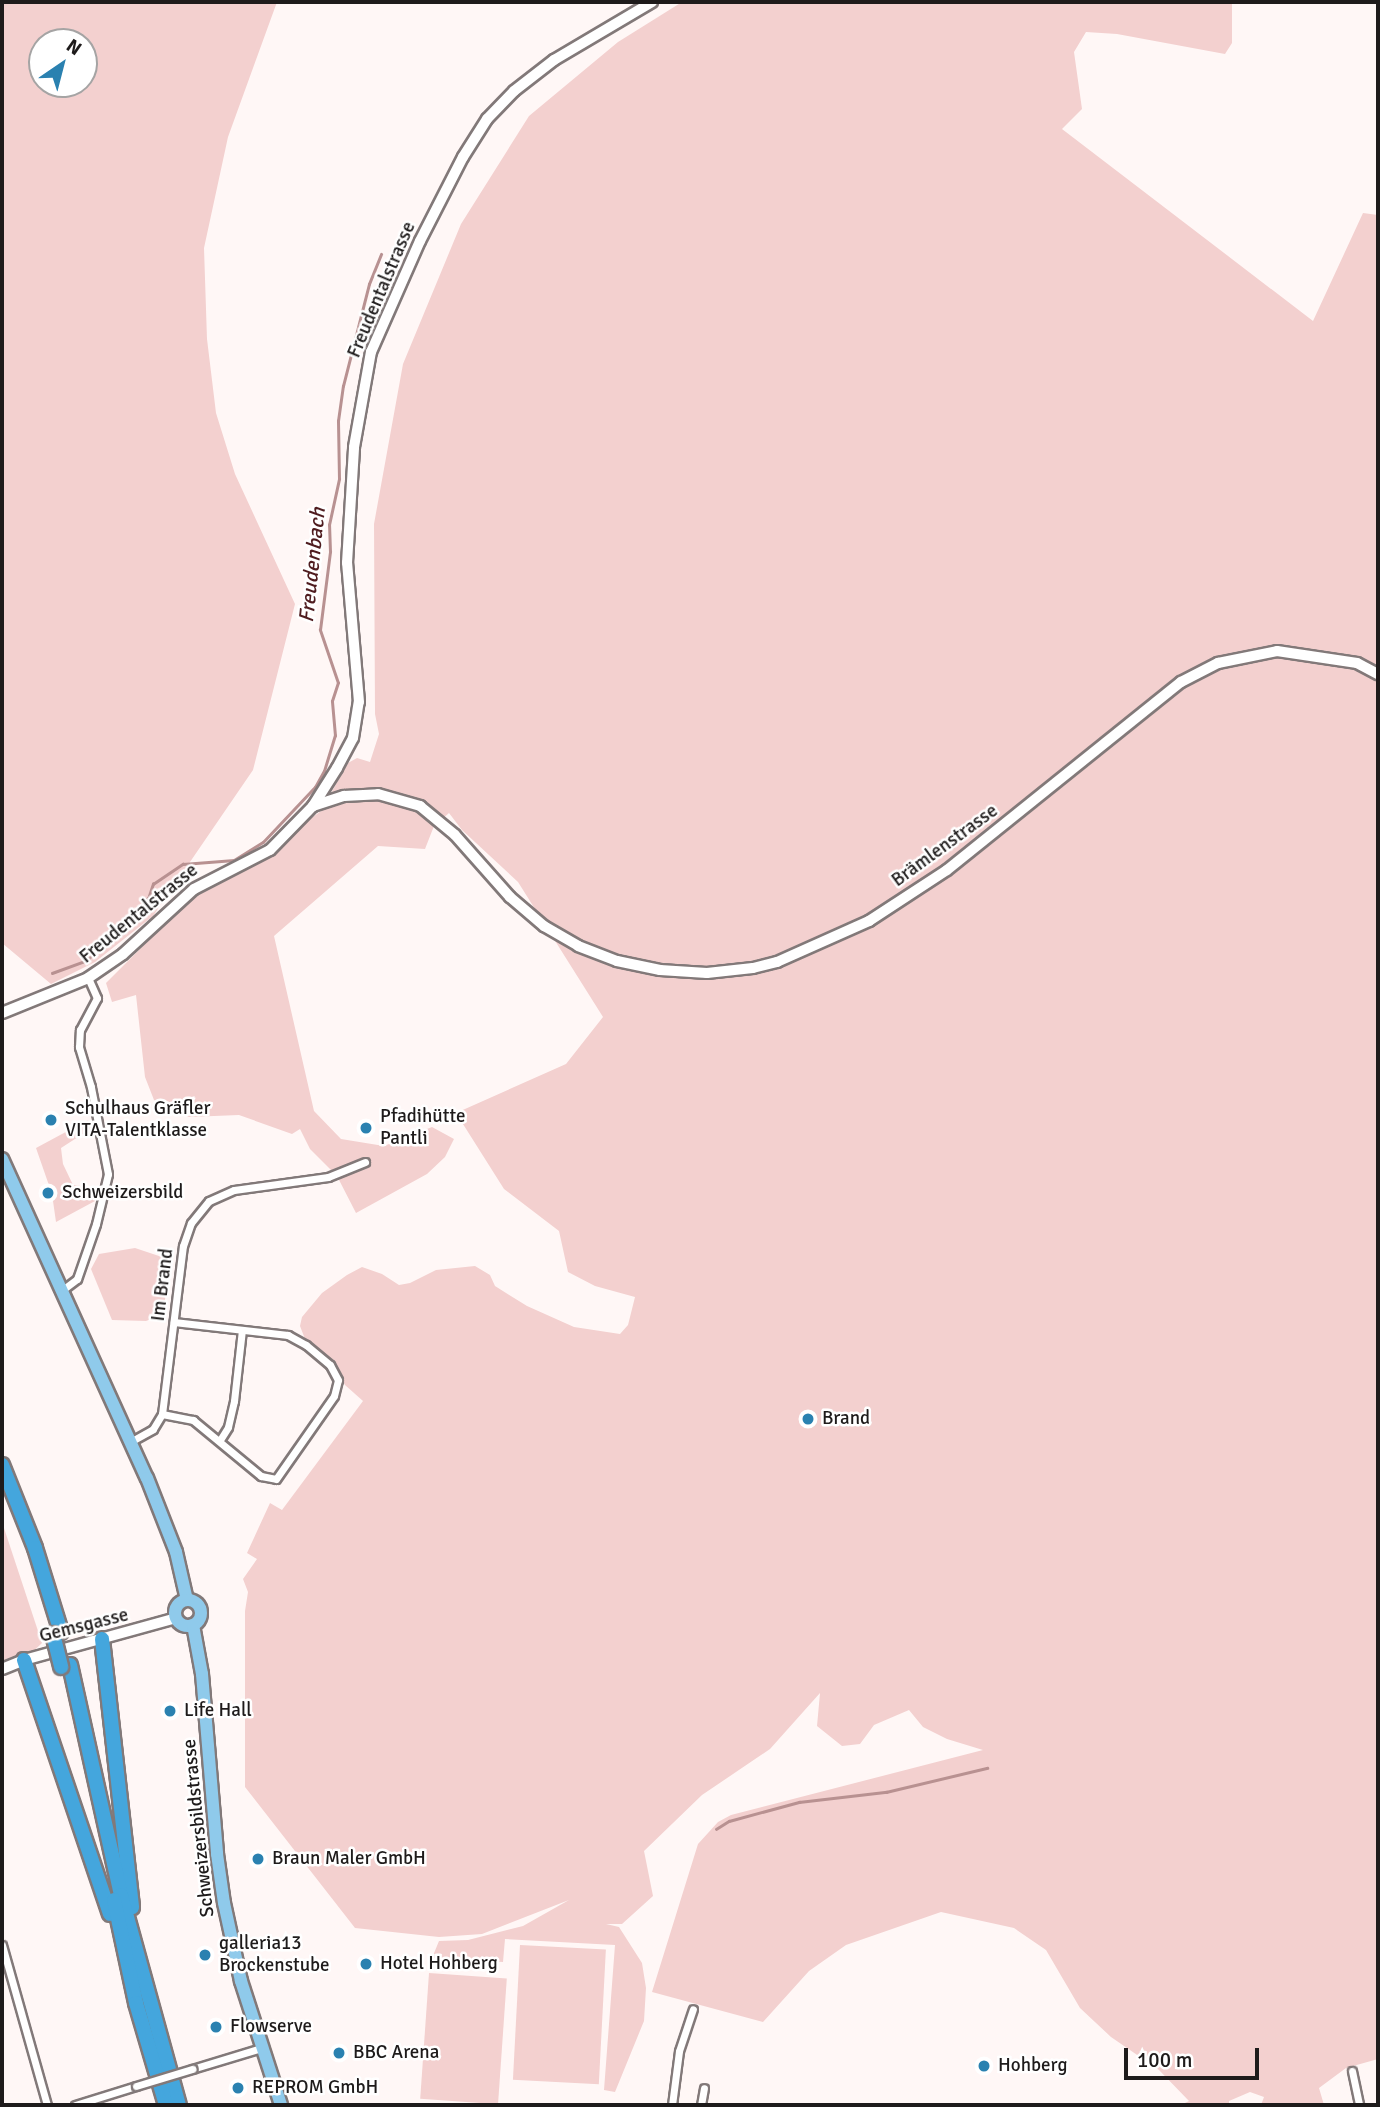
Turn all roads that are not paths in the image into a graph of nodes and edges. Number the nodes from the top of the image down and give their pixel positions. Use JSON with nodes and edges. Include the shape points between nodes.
{"nodes":[{"id":1,"x":652,"y":2,"type":"edge"},
{"id":2,"x":1378,"y":674,"type":"edge"},
{"id":3,"x":313,"y":806,"type":"junction"},
{"id":4,"x":89,"y":978,"type":"junction"},
{"id":5,"x":2,"y":1013,"type":"edge"},
{"id":6,"x":2,"y":1159,"type":"edge"},
{"id":7,"x":365,"y":1162,"type":"dead end"},
{"id":8,"x":61,"y":1292,"type":"junction"},
{"id":9,"x":174,"y":1322,"type":"junction"},
{"id":10,"x":242,"y":1330,"type":"junction"},
{"id":11,"x":162,"y":1414,"type":"junction"},
{"id":12,"x":220,"y":1440,"type":"junction"},
{"id":13,"x":130,"y":1443,"type":"junction"},
{"id":14,"x":2,"y":1465,"type":"edge"},
{"id":15,"x":187,"y":1600,"type":"junction"},
{"id":16,"x":176,"y":1618,"type":"junction"},
{"id":17,"x":193,"y":1625,"type":"junction"},
{"id":18,"x":102,"y":1639,"type":"junction"},
{"id":19,"x":24,"y":1660,"type":"junction"},
{"id":20,"x":2,"y":1669,"type":"edge"},
{"id":21,"x":2,"y":1945,"type":"edge"},
{"id":22,"x":132,"y":1960,"type":"junction"},
{"id":23,"x":694,"y":2010,"type":"dead end"},
{"id":24,"x":261,"y":2048,"type":"junction"},
{"id":25,"x":1352,"y":2071,"type":"dead end"},
{"id":26,"x":704,"y":2088,"type":"dead end"},
{"id":27,"x":47,"y":2105,"type":"edge"},
{"id":28,"x":75,"y":2105,"type":"edge"},
{"id":29,"x":166,"y":2105,"type":"edge"},
{"id":30,"x":179,"y":2105,"type":"edge"},
{"id":31,"x":281,"y":2105,"type":"edge"},
{"id":32,"x":673,"y":2105,"type":"edge"},
{"id":33,"x":701,"y":2105,"type":"edge"},
{"id":34,"x":1359,"y":2105,"type":"edge"}],
"edges":[{"from":1,"to":3,"type":"street","name":"Freudentalstrasse","via":[[554,60],[487,119],[426,229],[371,352],[354,447],[347,563],[359,702],[353,738]]},
{"from":2,"to":3,"type":"street","name":"Brämlenstrasse","via":[[1357,663],[1277,651],[1218,663],[1181,682],[947,870],[869,921],[777,962],[707,974],[617,961],[578,946],[544,926],[510,897],[455,835],[420,806],[379,794],[344,796]]},
{"from":3,"to":4,"type":"street","name":"Freudentalstrasse","via":[[270,850],[194,889],[123,954]]},
{"from":4,"to":5,"type":"street","name":"Freudentalstrasse"},
{"from":4,"to":8,"type":"street","via":[[97,998],[80,1030],[79,1047],[108,1174],[77,1279]]},
{"from":6,"to":8,"type":"main road"},
{"from":7,"to":9,"type":"street","name":"Im Brand","via":[[328,1177],[234,1189],[209,1201],[191,1223],[183,1245]]},
{"from":8,"to":13,"type":"main road"},
{"from":9,"to":10,"type":"street"},
{"from":9,"to":11,"type":"street","name":"Im Brand"},
{"from":10,"to":12,"type":"street","via":[[234,1401]]},
{"from":10,"to":12,"type":"street","via":[[288,1335],[330,1365],[338,1380],[334,1396],[276,1479],[261,1476]]},
{"from":11,"to":12,"type":"street","via":[[193,1420]]},
{"from":11,"to":13,"type":"street","via":[[153,1429]]},
{"from":13,"to":15,"type":"main road","via":[[176,1552]]},
{"from":14,"to":22,"type":"highway","via":[[35,1548]]},
{"from":15,"to":16,"type":"main road","via":[[177,1606]]},
{"from":15,"to":17,"type":"main road","via":[[201,1611]]},
{"from":16,"to":17,"type":"main road","via":[[181,1624]]},
{"from":16,"to":18,"type":"street","name":"Gemsgasse"},
{"from":17,"to":24,"type":"main road","name":"Schweizersbildstrasse","via":[[204,1688],[224,1903]]},
{"from":18,"to":19,"type":"street","name":"Gemsgasse"},
{"from":18,"to":22,"type":"highway"},
{"from":19,"to":20,"type":"street","name":"Gemsgasse"},
{"from":19,"to":22,"type":"highway"},
{"from":21,"to":27,"type":"street"},
{"from":22,"to":29,"type":"highway"},
{"from":22,"to":30,"type":"highway"},
{"from":23,"to":32,"type":"street","via":[[679,2051]]},
{"from":24,"to":28,"type":"street","bridge":true},
{"from":24,"to":31,"type":"main road","name":"Schweizersbildstrasse"},
{"from":25,"to":34,"type":"street"},
{"from":26,"to":33,"type":"street"}]}
